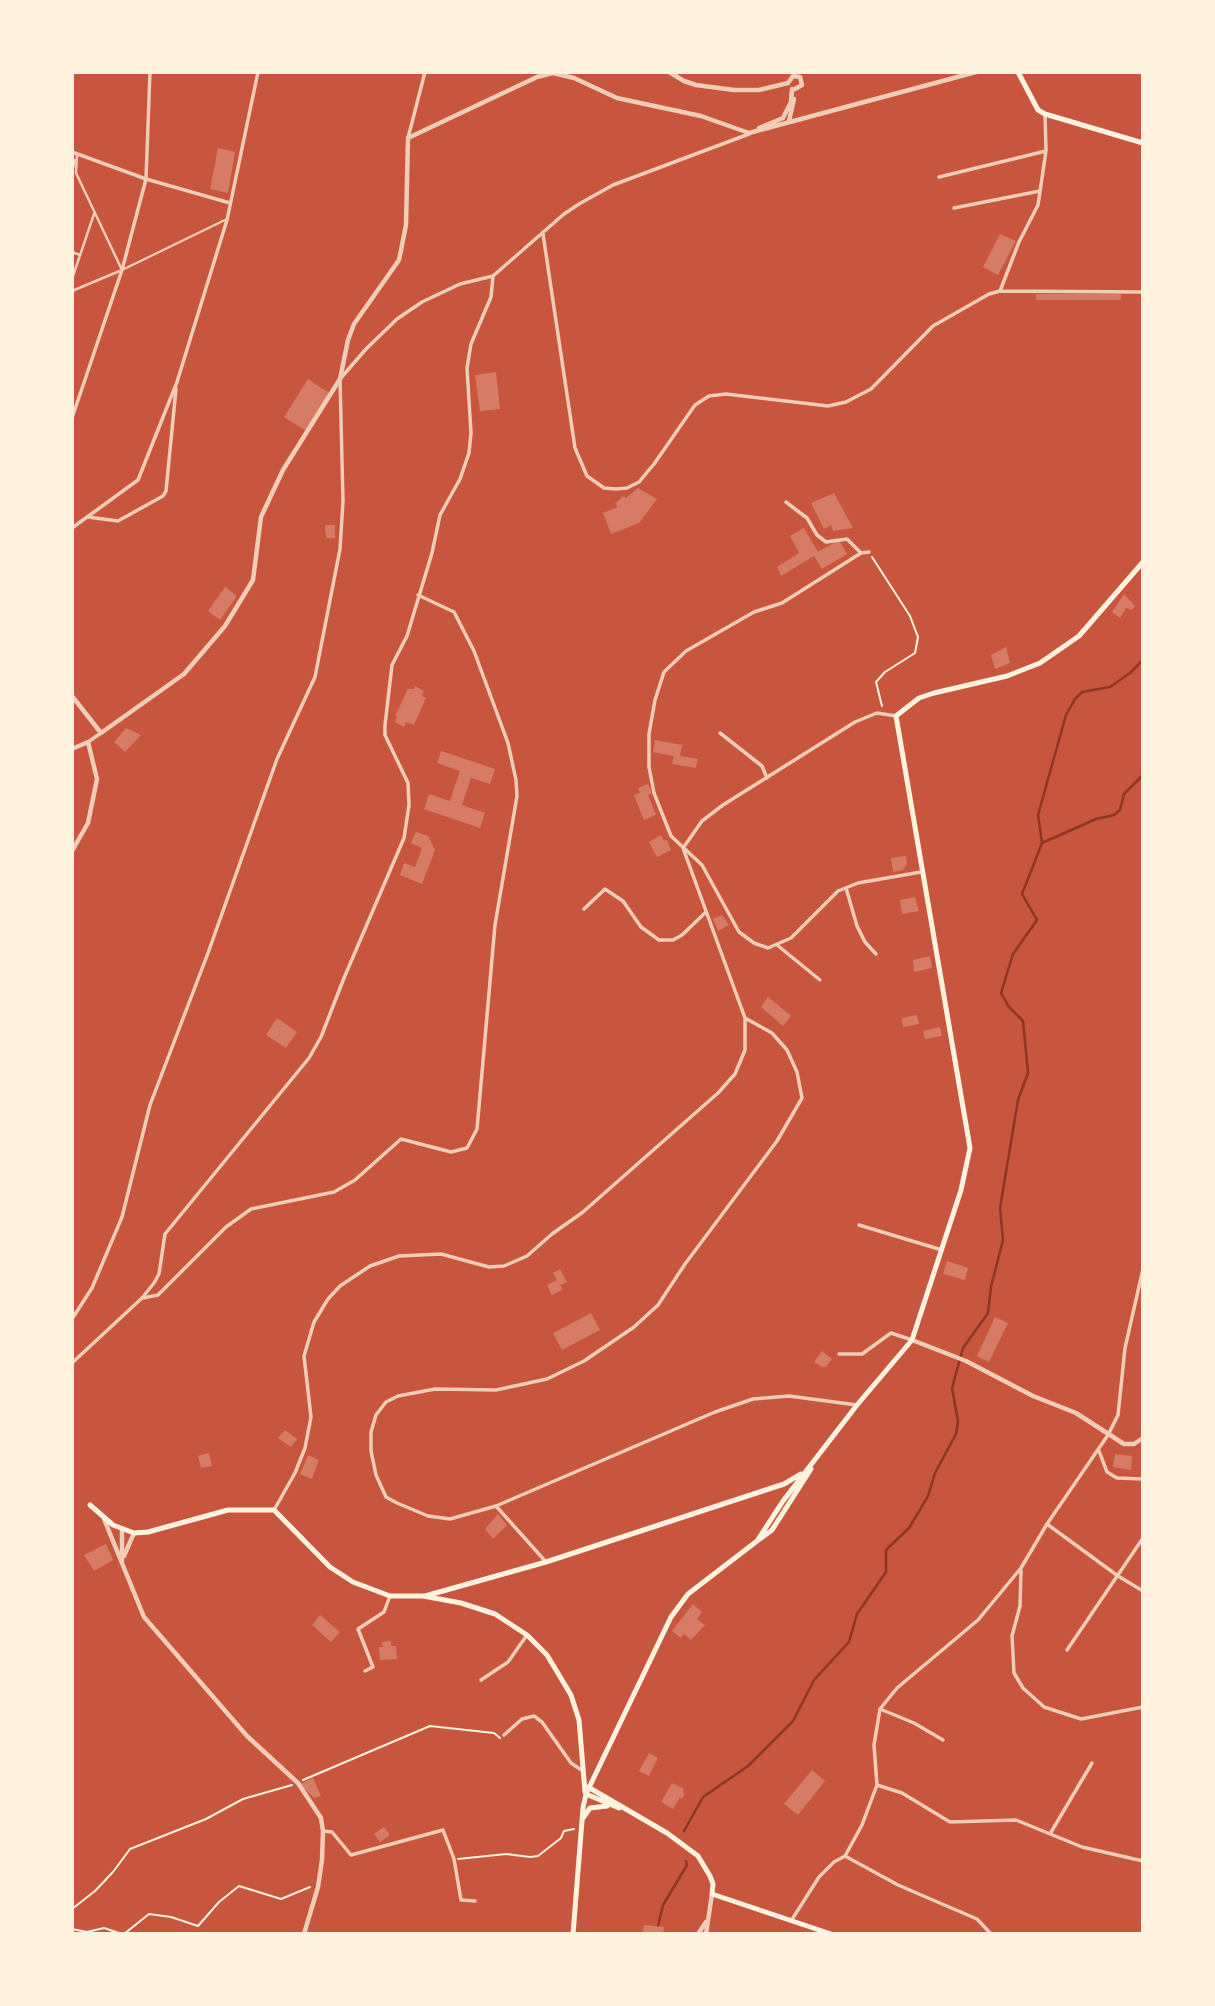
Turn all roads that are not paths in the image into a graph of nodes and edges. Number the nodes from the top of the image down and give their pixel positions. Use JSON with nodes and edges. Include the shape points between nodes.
{"nodes":[{"id":1,"x":150,"y":72,"type":"edge"},
{"id":2,"x":257,"y":72,"type":"edge"},
{"id":3,"x":425,"y":72,"type":"edge"},
{"id":4,"x":670,"y":72,"type":"edge"},
{"id":5,"x":804,"y":72,"type":"edge"},
{"id":6,"x":976,"y":72,"type":"edge"},
{"id":7,"x":1018,"y":72,"type":"edge"},
{"id":8,"x":800,"y":77,"type":"junction"},
{"id":9,"x":789,"y":83,"type":"junction"},
{"id":10,"x":793,"y":89,"type":"junction"},
{"id":11,"x":1045,"y":114,"type":"junction"},
{"id":12,"x":789,"y":122,"type":"junction"},
{"id":13,"x":749,"y":133,"type":"junction"},
{"id":14,"x":408,"y":138,"type":"junction"},
{"id":15,"x":1143,"y":143,"type":"edge"},
{"id":16,"x":1046,"y":151,"type":"junction"},
{"id":17,"x":72,"y":152,"type":"edge"},
{"id":18,"x":77,"y":154,"type":"junction"},
{"id":19,"x":72,"y":172,"type":"edge"},
{"id":20,"x":939,"y":177,"type":"dead end"},
{"id":21,"x":146,"y":178,"type":"junction"},
{"id":22,"x":1040,"y":191,"type":"junction"},
{"id":23,"x":230,"y":203,"type":"junction"},
{"id":24,"x":954,"y":208,"type":"dead end"},
{"id":25,"x":94,"y":214,"type":"junction"},
{"id":26,"x":227,"y":219,"type":"junction"},
{"id":27,"x":543,"y":234,"type":"junction"},
{"id":28,"x":72,"y":253,"type":"edge"},
{"id":29,"x":80,"y":255,"type":"junction"},
{"id":30,"x":122,"y":270,"type":"junction"},
{"id":31,"x":493,"y":276,"type":"junction"},
{"id":32,"x":72,"y":279,"type":"edge"},
{"id":33,"x":72,"y":291,"type":"edge"},
{"id":34,"x":1000,"y":291,"type":"junction"},
{"id":35,"x":1143,"y":292,"type":"edge"},
{"id":36,"x":340,"y":379,"type":"junction"},
{"id":37,"x":177,"y":382,"type":"junction"},
{"id":38,"x":72,"y":418,"type":"edge"},
{"id":39,"x":786,"y":502,"type":"dead end"},
{"id":40,"x":88,"y":517,"type":"junction"},
{"id":41,"x":72,"y":528,"type":"edge"},
{"id":42,"x":869,"y":552,"type":"road end"},
{"id":43,"x":860,"y":553,"type":"junction"},
{"id":44,"x":1143,"y":562,"type":"edge"},
{"id":45,"x":418,"y":595,"type":"junction"},
{"id":46,"x":72,"y":696,"type":"edge"},
{"id":47,"x":896,"y":716,"type":"junction"},
{"id":48,"x":101,"y":733,"type":"junction"},
{"id":49,"x":720,"y":733,"type":"dead end"},
{"id":50,"x":88,"y":742,"type":"junction"},
{"id":51,"x":72,"y":749,"type":"edge"},
{"id":52,"x":767,"y":778,"type":"junction"},
{"id":53,"x":683,"y":848,"type":"junction"},
{"id":54,"x":72,"y":851,"type":"edge"},
{"id":55,"x":921,"y":872,"type":"junction"},
{"id":56,"x":846,"y":888,"type":"junction"},
{"id":57,"x":584,"y":909,"type":"dead end"},
{"id":58,"x":707,"y":911,"type":"junction"},
{"id":59,"x":777,"y":945,"type":"junction"},
{"id":60,"x":876,"y":954,"type":"dead end"},
{"id":61,"x":820,"y":980,"type":"dead end"},
{"id":62,"x":745,"y":1018,"type":"junction"},
{"id":63,"x":859,"y":1225,"type":"dead end"},
{"id":64,"x":942,"y":1250,"type":"junction"},
{"id":65,"x":1143,"y":1270,"type":"edge"},
{"id":66,"x":142,"y":1298,"type":"junction"},
{"id":67,"x":72,"y":1319,"type":"edge"},
{"id":68,"x":912,"y":1340,"type":"junction"},
{"id":69,"x":839,"y":1354,"type":"dead end"},
{"id":70,"x":72,"y":1362,"type":"edge"},
{"id":71,"x":857,"y":1405,"type":"junction"},
{"id":72,"x":1108,"y":1435,"type":"junction"},
{"id":73,"x":1143,"y":1438,"type":"edge"},
{"id":74,"x":1098,"y":1451,"type":"junction"},
{"id":75,"x":816,"y":1460,"type":"junction"},
{"id":76,"x":1143,"y":1479,"type":"edge"},
{"id":77,"x":777,"y":1495,"type":"junction"},
{"id":78,"x":90,"y":1505,"type":"dead end"},
{"id":79,"x":496,"y":1506,"type":"junction"},
{"id":80,"x":787,"y":1509,"type":"junction"},
{"id":81,"x":274,"y":1510,"type":"junction"},
{"id":82,"x":104,"y":1519,"type":"junction"},
{"id":83,"x":1047,"y":1524,"type":"junction"},
{"id":84,"x":122,"y":1530,"type":"junction"},
{"id":85,"x":134,"y":1532,"type":"junction"},
{"id":86,"x":1143,"y":1538,"type":"edge"},
{"id":87,"x":757,"y":1541,"type":"junction"},
{"id":88,"x":122,"y":1560,"type":"junction"},
{"id":89,"x":546,"y":1562,"type":"junction"},
{"id":90,"x":125,"y":1568,"type":"junction"},
{"id":91,"x":1021,"y":1568,"type":"junction"},
{"id":92,"x":1118,"y":1576,"type":"junction"},
{"id":93,"x":460,"y":1587,"type":"junction"},
{"id":94,"x":1143,"y":1591,"type":"edge"},
{"id":95,"x":390,"y":1596,"type":"junction"},
{"id":96,"x":423,"y":1596,"type":"junction"},
{"id":97,"x":461,"y":1603,"type":"junction"},
{"id":98,"x":527,"y":1635,"type":"junction"},
{"id":99,"x":1068,"y":1650,"type":"dead end"},
{"id":100,"x":365,"y":1671,"type":"dead end"},
{"id":101,"x":481,"y":1680,"type":"dead end"},
{"id":102,"x":1143,"y":1707,"type":"edge"},
{"id":103,"x":880,"y":1709,"type":"junction"},
{"id":104,"x":503,"y":1735,"type":"road end"},
{"id":105,"x":943,"y":1740,"type":"dead end"},
{"id":106,"x":1092,"y":1763,"type":"dead end"},
{"id":107,"x":583,"y":1770,"type":"junction"},
{"id":108,"x":595,"y":1773,"type":"junction"},
{"id":109,"x":877,"y":1785,"type":"junction"},
{"id":110,"x":588,"y":1787,"type":"junction"},
{"id":111,"x":586,"y":1794,"type":"junction"},
{"id":112,"x":620,"y":1808,"type":"junction"},
{"id":113,"x":638,"y":1816,"type":"junction"},
{"id":114,"x":582,"y":1820,"type":"junction"},
{"id":115,"x":323,"y":1831,"type":"junction"},
{"id":116,"x":1050,"y":1834,"type":"junction"},
{"id":117,"x":845,"y":1856,"type":"junction"},
{"id":118,"x":1143,"y":1861,"type":"edge"},
{"id":119,"x":712,"y":1894,"type":"junction"},
{"id":120,"x":475,"y":1900,"type":"dead end"},
{"id":121,"x":706,"y":1921,"type":"junction"},
{"id":122,"x":790,"y":1922,"type":"junction"},
{"id":123,"x":304,"y":1934,"type":"edge"},
{"id":124,"x":573,"y":1934,"type":"edge"},
{"id":125,"x":698,"y":1934,"type":"edge"},
{"id":126,"x":706,"y":1934,"type":"edge"},
{"id":127,"x":831,"y":1934,"type":"edge"},
{"id":128,"x":991,"y":1934,"type":"edge"}],
"edges":[{"from":1,"to":21,"type":"street"},
{"from":2,"to":23,"type":"street"},
{"from":3,"to":14,"type":"street"},
{"from":4,"to":9,"type":"street","via":[[696,85],[734,90]]},
{"from":5,"to":8,"type":"street"},
{"from":6,"to":12,"type":"street"},
{"from":7,"to":11,"type":"main road","via":[[1038,110]]},
{"from":8,"to":9,"type":"street","via":[[793,76]]},
{"from":8,"to":10,"type":"street","via":[[802,85]]},
{"from":9,"to":10,"type":"street"},
{"from":10,"to":12,"type":"street"},
{"from":10,"to":13,"type":"street","via":[[783,118]]},
{"from":11,"to":15,"type":"main road"},
{"from":11,"to":16,"type":"street"},
{"from":12,"to":13,"type":"street"},
{"from":13,"to":14,"type":"street","via":[[701,116],[606,95],[574,78],[552,73]]},
{"from":13,"to":27,"type":"street","via":[[597,193]]},
{"from":14,"to":36,"type":"street","via":[[402,251],[354,324]]},
{"from":16,"to":20,"type":"street"},
{"from":16,"to":22,"type":"street"},
{"from":17,"to":18,"type":"street"},
{"from":18,"to":19,"type":"street"},
{"from":18,"to":21,"type":"street"},
{"from":18,"to":25,"type":"street","via":[[76,173]]},
{"from":21,"to":23,"type":"street"},
{"from":21,"to":30,"type":"street"},
{"from":22,"to":24,"type":"street"},
{"from":22,"to":34,"type":"street"},
{"from":23,"to":26,"type":"street"},
{"from":25,"to":29,"type":"street"},
{"from":25,"to":30,"type":"street"},
{"from":26,"to":30,"type":"street"},
{"from":26,"to":37,"type":"street"},
{"from":27,"to":31,"type":"street"},
{"from":27,"to":34,"type":"street","via":[[575,448],[587,476],[604,488],[627,488],[639,482],[695,405],[709,396],[828,406],[852,400],[871,389],[933,326]]},
{"from":28,"to":29,"type":"street"},
{"from":29,"to":32,"type":"street"},
{"from":30,"to":33,"type":"street"},
{"from":30,"to":38,"type":"street"},
{"from":31,"to":36,"type":"street","via":[[460,284],[409,310],[388,326]]},
{"from":31,"to":45,"type":"street","via":[[491,297],[471,344],[467,368],[469,453],[440,515]]},
{"from":34,"to":35,"type":"street"},
{"from":36,"to":48,"type":"street","via":[[283,470],[261,517],[253,580],[225,626],[184,674]]},
{"from":36,"to":67,"type":"street","via":[[340,550],[315,677],[277,759],[150,1105],[122,1217],[92,1288]]},
{"from":37,"to":40,"type":"street","via":[[138,480]]},
{"from":37,"to":40,"type":"street","via":[[163,496],[118,521]]},
{"from":39,"to":43,"type":"street","via":[[807,518],[817,535],[826,541],[848,539]]},
{"from":40,"to":41,"type":"street"},
{"from":42,"to":43,"type":"street"},
{"from":43,"to":53,"type":"street","via":[[782,603],[754,612],[686,651],[664,672],[649,734],[649,767],[663,818]]},
{"from":44,"to":47,"type":"main road","via":[[1080,636],[1040,663],[1007,676],[934,692]]},
{"from":45,"to":66,"type":"street","via":[[407,636],[392,665],[385,725],[385,735],[408,783],[404,838],[317,1046],[165,1234],[159,1274]]},
{"from":45,"to":66,"type":"street","via":[[454,612],[474,651],[508,743],[516,780],[495,925],[477,1129],[467,1148],[452,1152],[401,1139],[355,1180],[334,1192],[251,1209],[226,1227],[158,1295]]},
{"from":46,"to":48,"type":"street"},
{"from":47,"to":52,"type":"street","via":[[877,713],[855,722]]},
{"from":47,"to":55,"type":"main road"},
{"from":48,"to":50,"type":"street"},
{"from":49,"to":52,"type":"street","via":[[762,766]]},
{"from":50,"to":51,"type":"street"},
{"from":50,"to":54,"type":"street","via":[[97,779],[88,823]]},
{"from":52,"to":53,"type":"street","via":[[702,821]]},
{"from":53,"to":58,"type":"street"},
{"from":53,"to":59,"type":"street","via":[[702,865],[739,932],[768,948]]},
{"from":55,"to":56,"type":"street"},
{"from":55,"to":64,"type":"main road","via":[[970,1148]]},
{"from":56,"to":59,"type":"street","via":[[791,938]]},
{"from":56,"to":60,"type":"street","via":[[857,926]]},
{"from":57,"to":58,"type":"street","via":[[605,889],[623,901],[641,927],[659,940],[682,935]]},
{"from":58,"to":62,"type":"street"},
{"from":59,"to":61,"type":"street"},
{"from":62,"to":79,"type":"street","via":[[772,1033],[787,1051],[802,1098],[777,1141],[658,1305],[584,1361],[547,1379],[496,1390],[435,1389],[398,1396],[376,1415],[371,1451],[386,1497],[428,1516],[450,1519]]},
{"from":62,"to":81,"type":"street","via":[[745,1050],[735,1074],[719,1093],[527,1256],[489,1267],[440,1254],[399,1256],[370,1266],[340,1286],[314,1322],[304,1356],[311,1417],[305,1448]]},
{"from":63,"to":64,"type":"street"},
{"from":64,"to":68,"type":"main road"},
{"from":65,"to":72,"type":"street","via":[[1125,1348],[1118,1415]]},
{"from":66,"to":70,"type":"street"},
{"from":68,"to":69,"type":"street","via":[[891,1333],[862,1354]]},
{"from":68,"to":71,"type":"main road"},
{"from":68,"to":72,"type":"street","via":[[1076,1413]]},
{"from":71,"to":75,"type":"main road"},
{"from":71,"to":79,"type":"street","via":[[789,1396],[753,1399]]},
{"from":72,"to":73,"type":"street","via":[[1124,1444]]},
{"from":72,"to":74,"type":"street"},
{"from":74,"to":76,"type":"street","via":[[1107,1472],[1117,1478]]},
{"from":74,"to":83,"type":"street"},
{"from":75,"to":77,"type":"main road"},
{"from":75,"to":77,"type":"main road"},
{"from":75,"to":80,"type":"main road"},
{"from":77,"to":80,"type":"main road"},
{"from":77,"to":87,"type":"main road"},
{"from":77,"to":89,"type":"main road"},
{"from":78,"to":82,"type":"main road"},
{"from":79,"to":89,"type":"street"},
{"from":80,"to":87,"type":"main road"},
{"from":81,"to":85,"type":"main road","via":[[228,1510]]},
{"from":81,"to":95,"type":"main road","via":[[330,1567]]},
{"from":82,"to":84,"type":"main road"},
{"from":82,"to":90,"type":"street"},
{"from":83,"to":91,"type":"street"},
{"from":83,"to":92,"type":"street"},
{"from":84,"to":85,"type":"main road"},
{"from":84,"to":88,"type":"street"},
{"from":85,"to":88,"type":"street"},
{"from":86,"to":92,"type":"street"},
{"from":87,"to":108,"type":"main road","via":[[688,1594],[671,1617]]},
{"from":88,"to":90,"type":"street"},
{"from":89,"to":93,"type":"main road"},
{"from":90,"to":115,"type":"street","via":[[144,1617],[247,1736],[298,1783],[321,1818]]},
{"from":91,"to":102,"type":"street","via":[[1020,1606],[1012,1636],[1014,1673],[1023,1688],[1044,1707],[1081,1719]]},
{"from":91,"to":103,"type":"street","via":[[978,1620],[897,1688]]},
{"from":92,"to":94,"type":"street"},
{"from":92,"to":99,"type":"street"},
{"from":93,"to":96,"type":"main road"},
{"from":93,"to":97,"type":"main road"},
{"from":95,"to":96,"type":"main road"},
{"from":95,"to":100,"type":"street","via":[[384,1612],[358,1629],[373,1667]]},
{"from":96,"to":97,"type":"main road"},
{"from":97,"to":98,"type":"main road","via":[[495,1614]]},
{"from":98,"to":101,"type":"street","via":[[508,1662]]},
{"from":98,"to":107,"type":"main road","via":[[547,1655],[571,1695],[579,1720]]},
{"from":103,"to":105,"type":"street"},
{"from":103,"to":109,"type":"street","via":[[874,1745]]},
{"from":104,"to":107,"type":"street","via":[[522,1719],[534,1716],[571,1763]]},
{"from":106,"to":116,"type":"street"},
{"from":107,"to":108,"type":"main road"},
{"from":107,"to":111,"type":"main road"},
{"from":108,"to":110,"type":"main road"},
{"from":109,"to":116,"type":"street","via":[[902,1793],[950,1822],[1016,1820]]},
{"from":109,"to":117,"type":"street"},
{"from":110,"to":111,"type":"main road"},
{"from":110,"to":113,"type":"main road"},
{"from":111,"to":112,"type":"main road"},
{"from":111,"to":114,"type":"main road"},
{"from":112,"to":113,"type":"main road"},
{"from":112,"to":114,"type":"main road","via":[[590,1808]]},
{"from":113,"to":119,"type":"main road","via":[[698,1856],[713,1884]]},
{"from":114,"to":124,"type":"main road"},
{"from":115,"to":120,"type":"street","via":[[332,1832],[351,1855],[443,1830],[461,1900]]},
{"from":115,"to":123,"type":"street","via":[[318,1887]]},
{"from":116,"to":118,"type":"street","via":[[1082,1847]]},
{"from":117,"to":122,"type":"street","via":[[819,1877]]},
{"from":117,"to":128,"type":"street","via":[[977,1919]]},
{"from":119,"to":121,"type":"street"},
{"from":119,"to":122,"type":"main road"},
{"from":121,"to":125,"type":"street"},
{"from":121,"to":126,"type":"street"},
{"from":122,"to":127,"type":"main road"}]}
